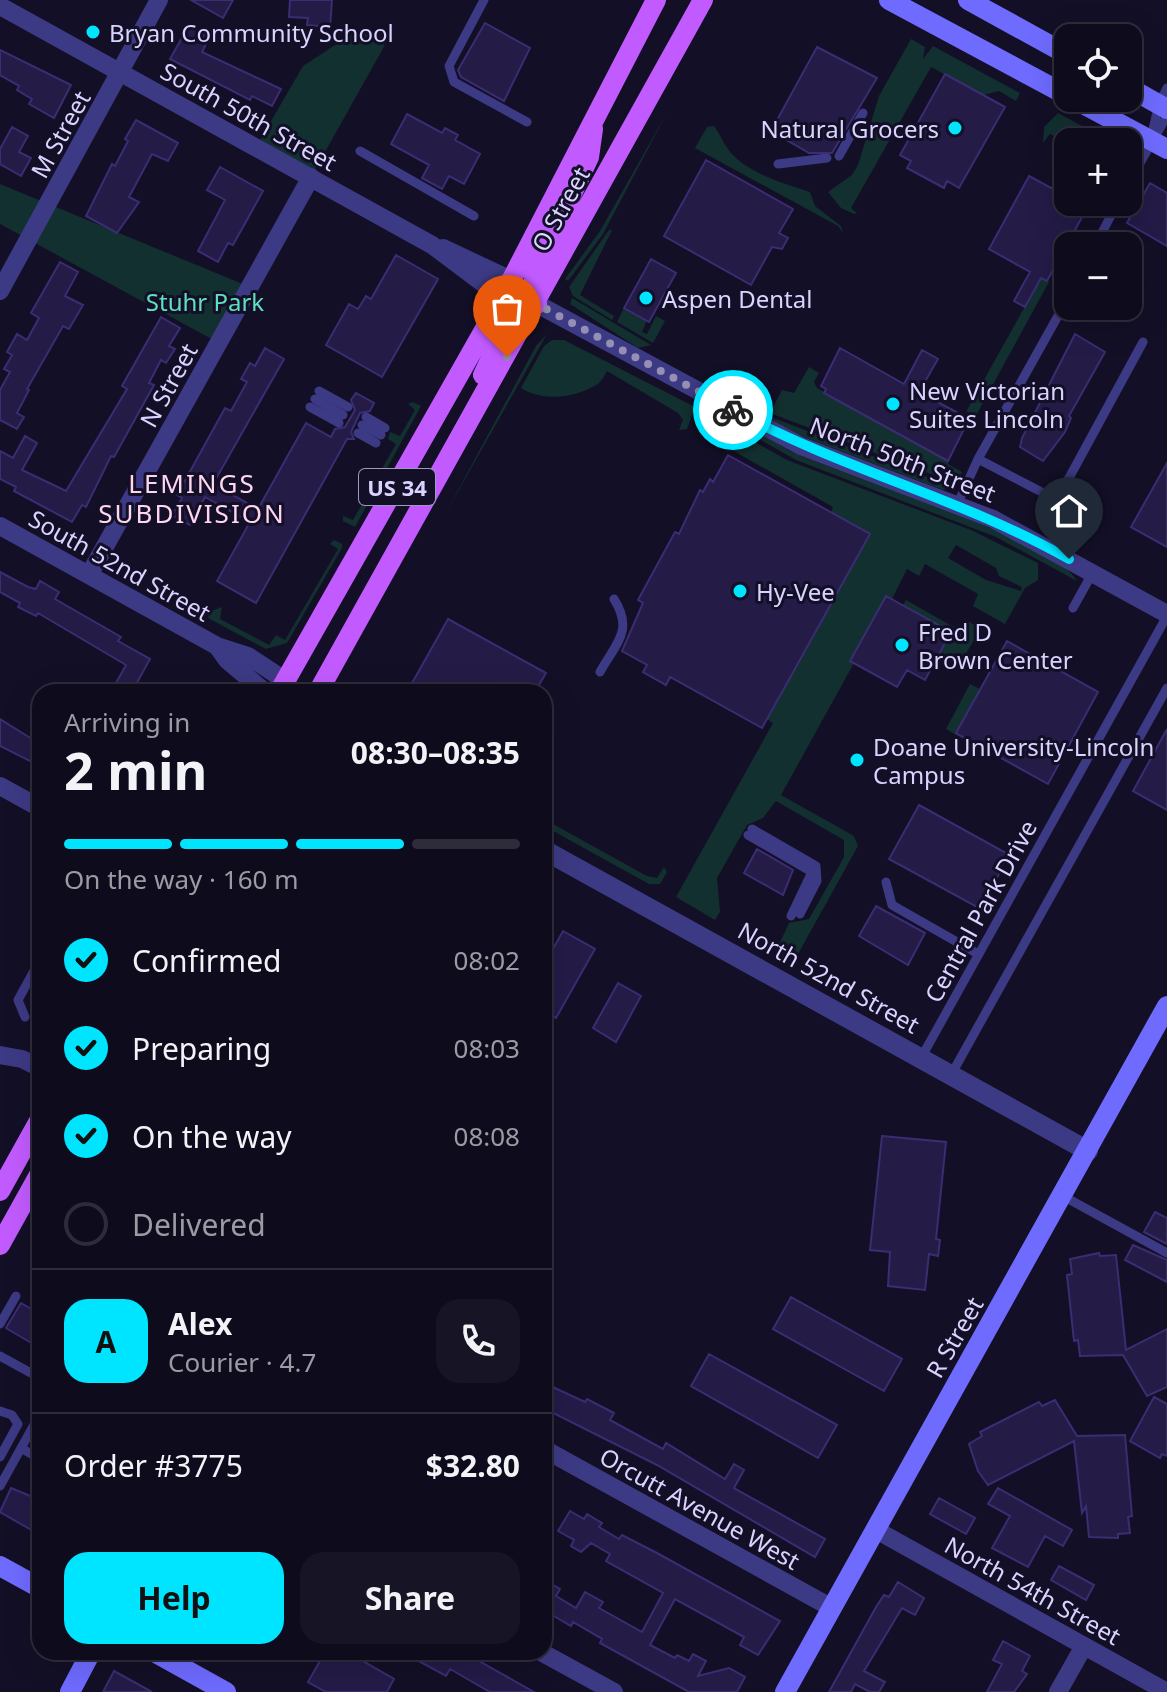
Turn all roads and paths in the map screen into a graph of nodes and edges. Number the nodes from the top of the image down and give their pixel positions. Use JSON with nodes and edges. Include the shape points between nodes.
{"nodes":[{"id":1,"x":159,"y":0,"type":"edge"},
{"id":2,"x":484,"y":0,"type":"edge"},
{"id":3,"x":656,"y":0,"type":"edge"},
{"id":4,"x":703,"y":0,"type":"edge"},
{"id":5,"x":889,"y":0,"type":"edge"},
{"id":6,"x":968,"y":0,"type":"edge"},
{"id":7,"x":0,"y":6,"type":"edge"},
{"id":8,"x":1054,"y":47,"type":"edge"},
{"id":9,"x":120,"y":72,"type":"junction"},
{"id":10,"x":1142,"y":93,"type":"edge"},
{"id":11,"x":1165,"y":104,"type":"edge"},
{"id":12,"x":596,"y":113,"type":"junction"},
{"id":13,"x":863,"y":113,"type":"dead end"},
{"id":14,"x":527,"y":122,"type":"dead end"},
{"id":15,"x":1159,"y":144,"type":"edge"},
{"id":16,"x":360,"y":151,"type":"dead end"},
{"id":17,"x":839,"y":156,"type":"dead end"},
{"id":18,"x":827,"y":158,"type":"dead end"},
{"id":19,"x":778,"y":164,"type":"dead end"},
{"id":20,"x":1142,"y":166,"type":"edge"},
{"id":21,"x":311,"y":177,"type":"junction"},
{"id":22,"x":474,"y":216,"type":"dead end"},
{"id":23,"x":432,"y":245,"type":"junction"},
{"id":24,"x":511,"y":280,"type":"junction"},
{"id":25,"x":0,"y":291,"type":"edge"},
{"id":26,"x":499,"y":304,"type":"junction"},
{"id":27,"x":537,"y":304,"type":"junction"},
{"id":28,"x":1056,"y":320,"type":"edge"},
{"id":29,"x":1143,"y":342,"type":"dead end"},
{"id":30,"x":343,"y":415,"type":"joint"},
{"id":31,"x":381,"y":436,"type":"joint"},
{"id":32,"x":978,"y":459,"type":"junction"},
{"id":33,"x":448,"y":464,"type":"junction"},
{"id":34,"x":957,"y":505,"type":"junction"},
{"id":35,"x":0,"y":526,"type":"edge"},
{"id":36,"x":1093,"y":572,"type":"junction"},
{"id":37,"x":89,"y":575,"type":"junction"},
{"id":38,"x":614,"y":599,"type":"dead end"},
{"id":39,"x":1073,"y":608,"type":"dead end"},
{"id":40,"x":1167,"y":615,"type":"edge"},
{"id":41,"x":217,"y":646,"type":"junction"},
{"id":42,"x":600,"y":672,"type":"dead end"},
{"id":43,"x":256,"y":684,"type":"edge"},
{"id":44,"x":282,"y":684,"type":"edge"},
{"id":45,"x":289,"y":684,"type":"edge"},
{"id":46,"x":323,"y":684,"type":"edge"},
{"id":47,"x":1167,"y":688,"type":"edge"},
{"id":48,"x":0,"y":786,"type":"edge"},
{"id":49,"x":32,"y":804,"type":"edge"},
{"id":50,"x":750,"y":832,"type":"dead end"},
{"id":51,"x":552,"y":854,"type":"edge"},
{"id":52,"x":886,"y":882,"type":"dead end"},
{"id":53,"x":796,"y":915,"type":"dead end"},
{"id":54,"x":978,"y":954,"type":"junction"},
{"id":55,"x":32,"y":975,"type":"edge"},
{"id":56,"x":1167,"y":1006,"type":"edge"},
{"id":57,"x":25,"y":1017,"type":"dead end"},
{"id":58,"x":0,"y":1055,"type":"edge"},
{"id":59,"x":921,"y":1058,"type":"junction"},
{"id":60,"x":32,"y":1064,"type":"edge"},
{"id":61,"x":951,"y":1075,"type":"junction"},
{"id":62,"x":32,"y":1133,"type":"edge"},
{"id":63,"x":1088,"y":1151,"type":"junction"},
{"id":64,"x":32,"y":1187,"type":"edge"},
{"id":65,"x":0,"y":1191,"type":"edge"},
{"id":66,"x":1063,"y":1196,"type":"junction"},
{"id":67,"x":0,"y":1245,"type":"edge"},
{"id":68,"x":1167,"y":1253,"type":"edge"},
{"id":69,"x":16,"y":1296,"type":"dead end"},
{"id":70,"x":0,"y":1324,"type":"edge"},
{"id":71,"x":0,"y":1356,"type":"edge"},
{"id":72,"x":32,"y":1374,"type":"edge"},
{"id":73,"x":0,"y":1411,"type":"edge"},
{"id":74,"x":32,"y":1429,"type":"edge"},
{"id":75,"x":21,"y":1448,"type":"junction"},
{"id":76,"x":552,"y":1453,"type":"edge"},
{"id":77,"x":32,"y":1454,"type":"edge"},
{"id":78,"x":0,"y":1457,"type":"edge"},
{"id":79,"x":0,"y":1486,"type":"edge"},
{"id":80,"x":876,"y":1530,"type":"junction"},
{"id":81,"x":0,"y":1566,"type":"edge"},
{"id":82,"x":32,"y":1584,"type":"edge"},
{"id":83,"x":832,"y":1608,"type":"junction"},
{"id":84,"x":1084,"y":1646,"type":"junction"},
{"id":85,"x":552,"y":1658,"type":"edge"},
{"id":86,"x":89,"y":1660,"type":"edge"},
{"id":87,"x":168,"y":1660,"type":"edge"},
{"id":88,"x":70,"y":1692,"type":"edge"},
{"id":89,"x":226,"y":1692,"type":"edge"},
{"id":90,"x":614,"y":1692,"type":"edge"},
{"id":91,"x":785,"y":1692,"type":"edge"},
{"id":92,"x":1058,"y":1692,"type":"edge"},
{"id":93,"x":1167,"y":1692,"type":"edge"}],
"edges":[{"from":1,"to":9,"type":"street","name":"M Street"},
{"from":2,"to":14,"type":"lane","via":[[449,75]]},
{"from":3,"to":12,"type":"main road","name":"O Street","number":"US 34"},
{"from":4,"to":27,"type":"main road","name":"O Street","number":"US 34"},
{"from":5,"to":15,"type":"main road"},
{"from":6,"to":8,"type":"main road"},
{"from":7,"to":9,"type":"street","name":"South 50th Street"},
{"from":9,"to":21,"type":"street","name":"South 50th Street"},
{"from":9,"to":25,"type":"street","name":"M Street"},
{"from":10,"to":11,"type":"main road"},
{"from":11,"to":15,"type":"lane"},
{"from":11,"to":15,"type":"lane"},
{"from":12,"to":24,"type":"main road","name":"O Street","number":"US 34"},
{"from":12,"to":27,"type":"main road","via":[[589,157],[535,273],[532,293]]},
{"from":13,"to":17,"type":"lane"},
{"from":15,"to":20,"type":"lane"},
{"from":16,"to":22,"type":"lane"},
{"from":18,"to":19,"type":"lane"},
{"from":21,"to":23,"type":"street","name":"South 50th Street"},
{"from":21,"to":37,"type":"street","name":"N Street"},
{"from":23,"to":24,"type":"street","name":"South 50th Street","via":[[463,254]]},
{"from":23,"to":26,"type":"street","name":"South 50th Street","via":[[488,287]]},
{"from":24,"to":26,"type":"main road","name":"O Street","number":"US 34"},
{"from":24,"to":33,"type":"main road","via":[[516,298],[513,317],[465,409]]},
{"from":26,"to":45,"type":"main road","name":"O Street","number":"US 34"},
{"from":27,"to":33,"type":"main road","name":"O Street","number":"US 34"},
{"from":27,"to":34,"type":"street","name":"North 50th Street","via":[[801,446]]},
{"from":28,"to":32,"type":"lane"},
{"from":29,"to":32,"type":"lane","via":[[1057,500]]},
{"from":30,"to":30,"type":"lane","via":[[315,399]]},
{"from":31,"to":31,"type":"lane","via":[[362,425]]},
{"from":32,"to":34,"type":"lane"},
{"from":33,"to":46,"type":"main road","name":"O Street","number":"US 34"},
{"from":34,"to":36,"type":"street","name":"North 50th Street","via":[[1023,533]]},
{"from":35,"to":37,"type":"street","name":"South 52nd Street"},
{"from":36,"to":39,"type":"lane"},
{"from":36,"to":40,"type":"street","name":"North 50th Street"},
{"from":37,"to":41,"type":"street","name":"South 52nd Street"},
{"from":38,"to":42,"type":"lane","via":[[625,626]]},
{"from":40,"to":54,"type":"lane","name":"Central Park Drive"},
{"from":41,"to":43,"type":"street","name":"South 52nd Street"},
{"from":41,"to":44,"type":"street","name":"South 52nd Street","via":[[248,656]]},
{"from":47,"to":61,"type":"lane"},
{"from":48,"to":49,"type":"street"},
{"from":50,"to":53,"type":"lane","via":[[816,866],[817,881]]},
{"from":51,"to":59,"type":"street","name":"North 52nd Street"},
{"from":52,"to":54,"type":"lane","via":[[892,905]]},
{"from":54,"to":59,"type":"lane","name":"Central Park Drive"},
{"from":55,"to":57,"type":"lane","via":[[18,1000]]},
{"from":56,"to":63,"type":"main road","name":"R Street"},
{"from":58,"to":60,"type":"street"},
{"from":59,"to":61,"type":"street","name":"North 52nd Street"},
{"from":61,"to":63,"type":"street","name":"North 52nd Street"},
{"from":62,"to":65,"type":"main road"},
{"from":63,"to":66,"type":"main road","name":"R Street"},
{"from":64,"to":67,"type":"main road"},
{"from":66,"to":68,"type":"lane"},
{"from":66,"to":80,"type":"main road","name":"R Street"},
{"from":69,"to":70,"type":"lane"},
{"from":71,"to":72,"type":"lane"},
{"from":73,"to":78,"type":"lane","via":[[18,1424]]},
{"from":74,"to":75,"type":"lane"},
{"from":75,"to":77,"type":"lane"},
{"from":75,"to":79,"type":"lane"},
{"from":76,"to":83,"type":"street","name":"Orcutt Avenue West"},
{"from":80,"to":83,"type":"main road","name":"R Street"},
{"from":80,"to":84,"type":"street","name":"North 54th Street"},
{"from":81,"to":82,"type":"main road"},
{"from":83,"to":91,"type":"main road","name":"R Street"},
{"from":84,"to":92,"type":"street"},
{"from":84,"to":93,"type":"street","name":"North 54th Street"},
{"from":85,"to":90,"type":"street"},
{"from":86,"to":88,"type":"main road"},
{"from":87,"to":89,"type":"main road"}]}
